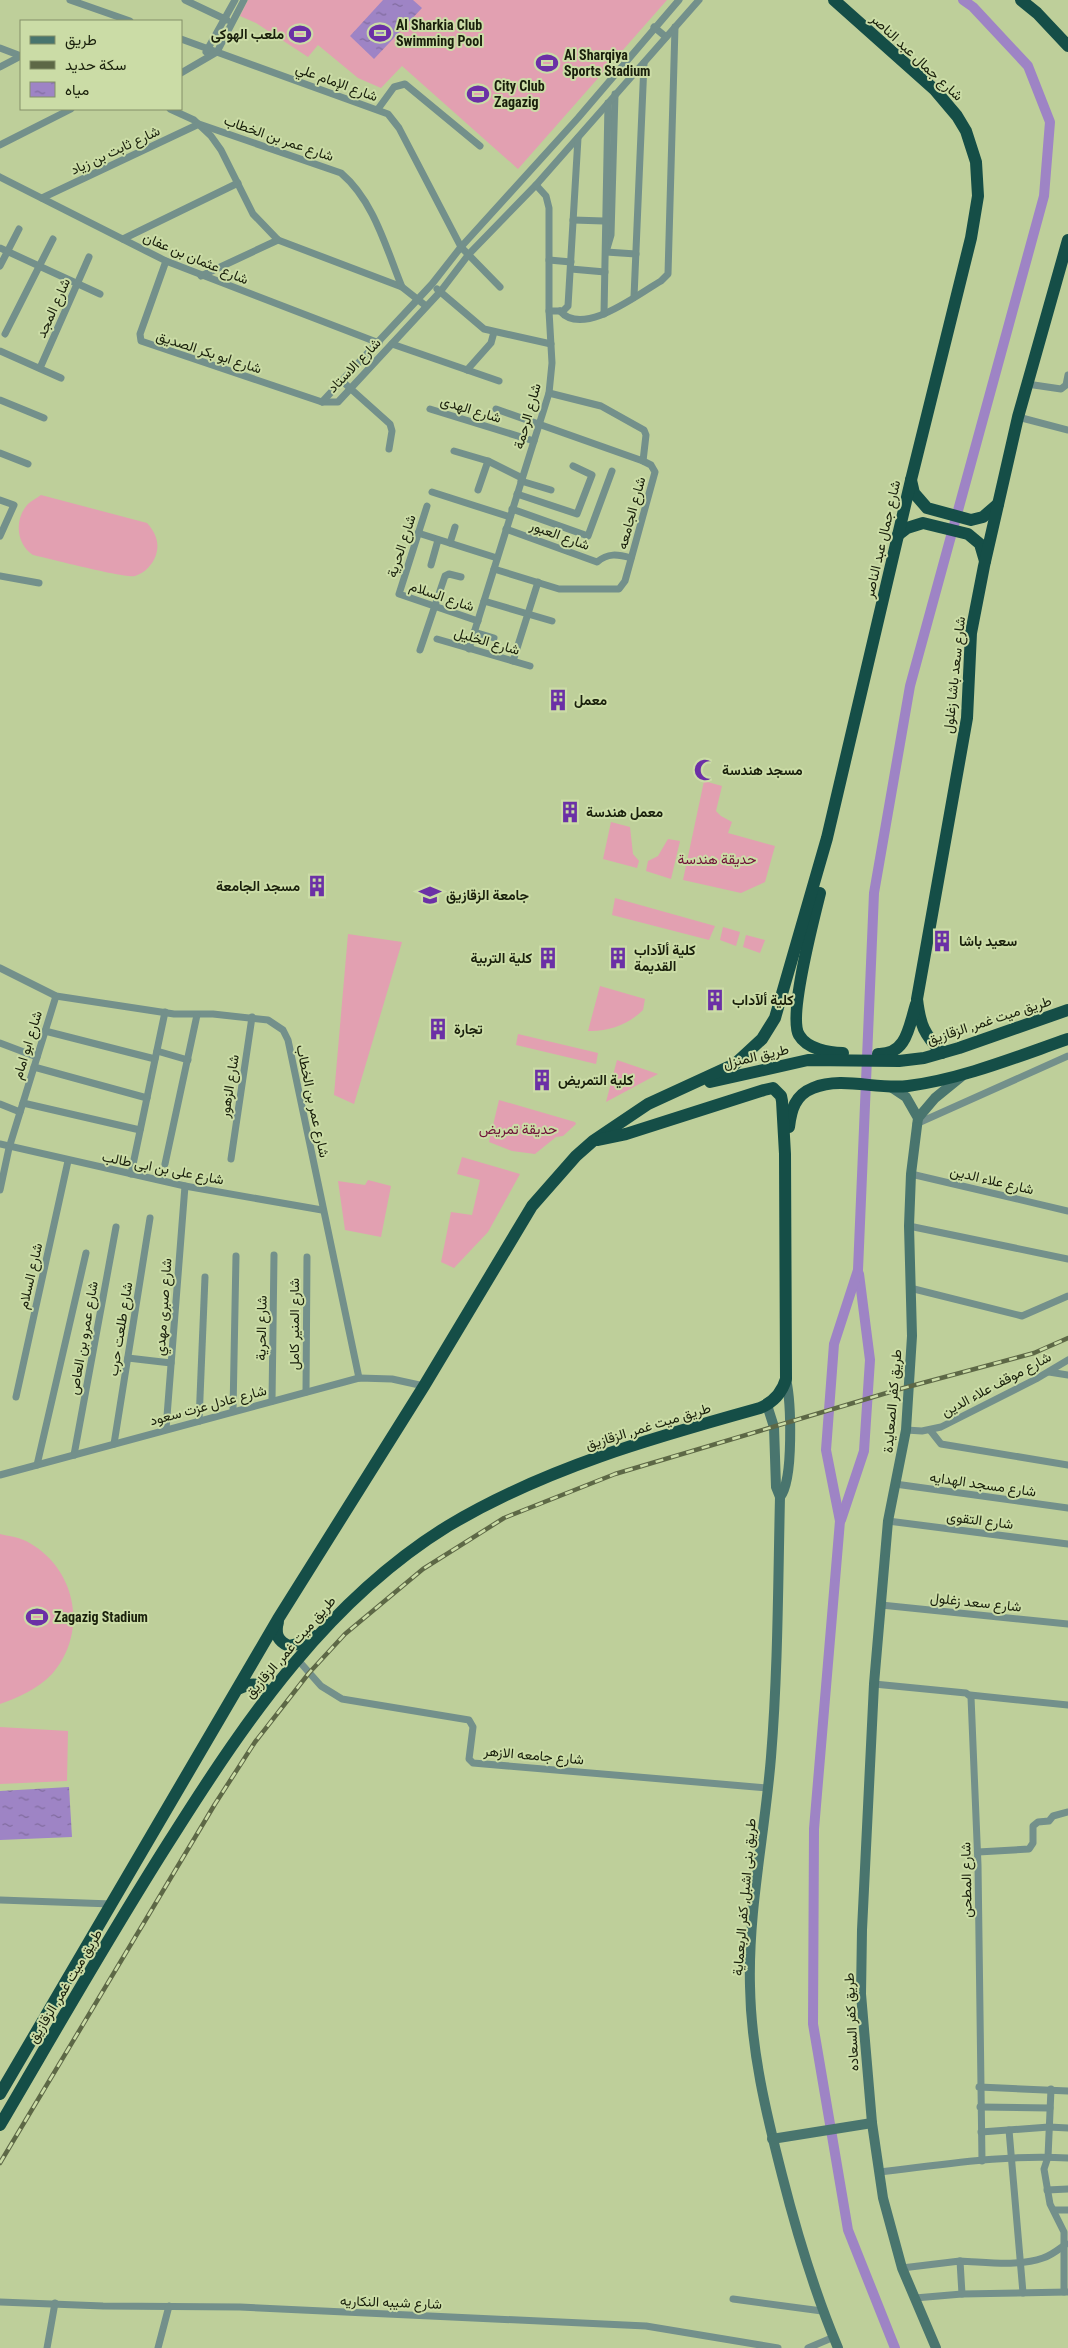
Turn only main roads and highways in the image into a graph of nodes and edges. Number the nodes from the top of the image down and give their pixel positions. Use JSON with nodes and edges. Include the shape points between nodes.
{"nodes":[{"id":1,"x":834,"y":0,"type":"edge"},
{"id":2,"x":1021,"y":0,"type":"edge"},
{"id":3,"x":1067,"y":42,"type":"edge"},
{"id":4,"x":1068,"y":240,"type":"edge"},
{"id":5,"x":911,"y":480,"type":"junction"},
{"id":6,"x":998,"y":504,"type":"junction"},
{"id":7,"x":898,"y":536,"type":"junction"},
{"id":8,"x":984,"y":566,"type":"junction"},
{"id":9,"x":819,"y":866,"type":"junction"},
{"id":10,"x":917,"y":999,"type":"junction"},
{"id":11,"x":1068,"y":1010,"type":"edge"},
{"id":12,"x":1068,"y":1039,"type":"edge"},
{"id":13,"x":942,"y":1053,"type":"junction"},
{"id":14,"x":836,"y":1056,"type":"junction"},
{"id":15,"x":889,"y":1057,"type":"junction"},
{"id":16,"x":683,"y":1088,"type":"junction"},
{"id":17,"x":593,"y":1141,"type":"junction"},
{"id":18,"x":785,"y":1154,"type":"junction"},
{"id":19,"x":278,"y":1619,"type":"junction"},
{"id":20,"x":331,"y":1620,"type":"junction"},
{"id":21,"x":240,"y":1688,"type":"junction"},
{"id":22,"x":268,"y":1695,"type":"junction"},
{"id":23,"x":0,"y":2094,"type":"edge"},
{"id":24,"x":0,"y":2125,"type":"edge"}],
"edges":[{"from":1,"to":5,"type":"highway","name":"شارع جمال عبد الناصر","via":[[947,102],[966,130],[976,162],[976,212]]},
{"from":2,"to":3,"type":"highway"},
{"from":4,"to":6,"type":"highway","name":"شارع سعد باشا زغلول","via":[[1018,417]]},
{"from":5,"to":6,"type":"highway","via":[[914,493],[927,508],[970,520],[983,517]]},
{"from":5,"to":7,"type":"highway","name":"شارع جمال عبد الناصر"},
{"from":6,"to":8,"type":"highway","name":"شارع سعد باشا زغلول"},
{"from":7,"to":8,"type":"highway","via":[[907,528],[923,523],[968,534],[980,544]]},
{"from":7,"to":9,"type":"highway","name":"شارع جمال عبد الناصر"},
{"from":8,"to":10,"type":"highway","name":"شارع سعد باشا زغلول","via":[[971,633],[967,718]]},
{"from":9,"to":14,"type":"highway","via":[[823,885],[809,940],[796,1026],[799,1036],[808,1044]]},
{"from":9,"to":16,"type":"highway","name":"شارع جمال عبد الناصر","via":[[780,1004],[769,1028],[754,1048],[735,1064]]},
{"from":10,"to":13,"type":"highway","name":"شارع سعد باشا زغلول","via":[[920,1023],[928,1039]]},
{"from":10,"to":15,"type":"highway","via":[[904,1042]]},
{"from":11,"to":13,"type":"highway","name":"طريق ميت غمر, الزقازيق"},
{"from":12,"to":18,"type":"highway","via":[[967,1072],[906,1086],[834,1084],[814,1087],[795,1101]]},
{"from":13,"to":15,"type":"highway","name":"طريق ميت غمر, الزقازيق","via":[[910,1060]]},
{"from":14,"to":15,"type":"highway","name":"طريق ميت غمر, الزقازيق"},
{"from":14,"to":16,"type":"highway","name":"طريق المنزل"},
{"from":16,"to":17,"type":"highway","name":"طريق ميت غمر, الزقازيق","via":[[636,1111]]},
{"from":17,"to":18,"type":"highway","via":[[626,1134],[773,1088],[782,1101]]},
{"from":17,"to":19,"type":"highway","name":"طريق ميت غمر, الزقازيق","via":[[532,1206]]},
{"from":18,"to":20,"type":"highway","name":"طريق ميت غمر, الزقازيق","via":[[786,1379],[779,1394],[766,1405],[620,1448],[560,1470],[502,1497],[416,1547]]},
{"from":19,"to":20,"type":"highway","via":[[278,1639],[289,1646],[301,1643]]},
{"from":19,"to":21,"type":"highway","name":"طريق ميت غمر, الزقازيق"},
{"from":20,"to":22,"type":"highway","name":"طريق ميت غمر, الزقازيق"},
{"from":21,"to":22,"type":"highway","via":[[257,1684]]},
{"from":21,"to":23,"type":"highway","name":"طريق ميت غمر, الزقازيق"},
{"from":22,"to":24,"type":"highway","name":"طريق ميت غمر, الزقازيق","via":[[233,1742],[156,1861]]}]}
